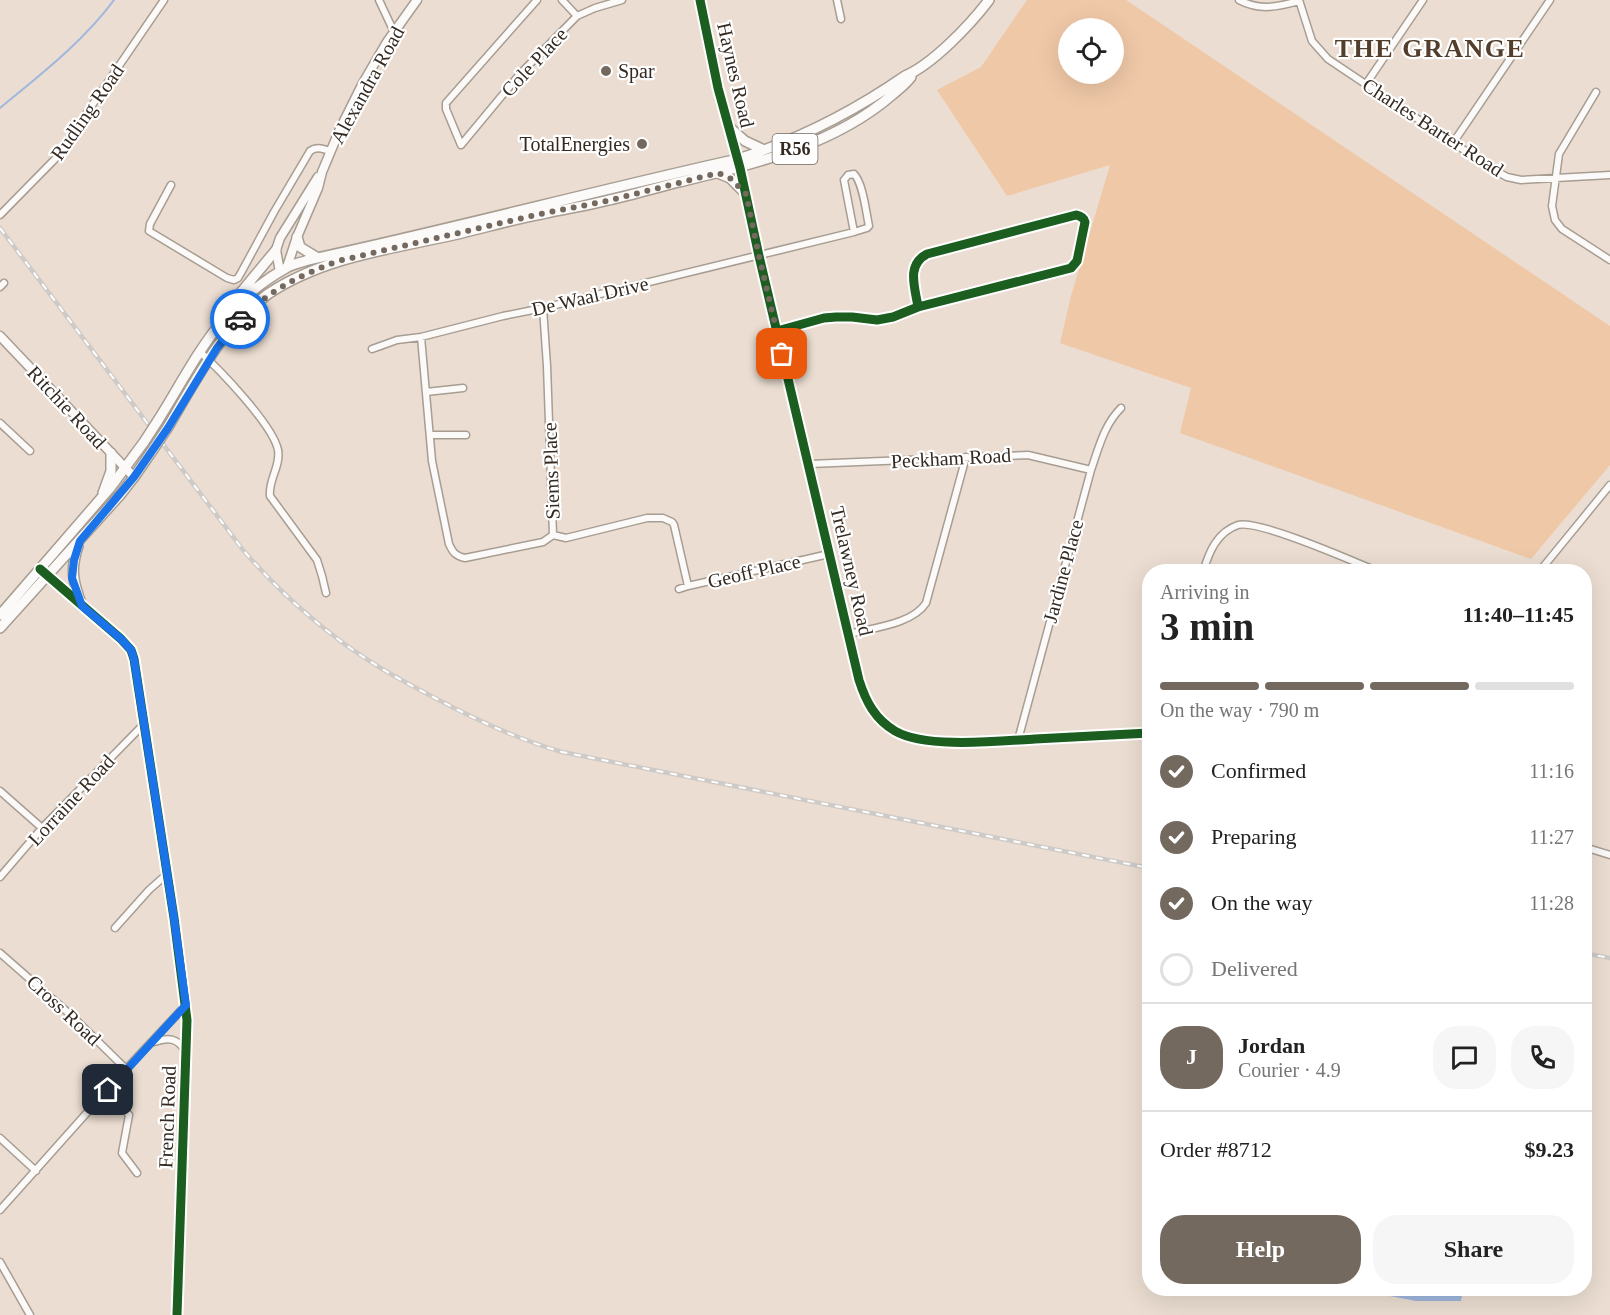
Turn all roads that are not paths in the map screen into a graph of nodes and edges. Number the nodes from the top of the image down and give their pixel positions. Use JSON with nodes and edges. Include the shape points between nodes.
{"nodes":[{"id":1,"x":164,"y":0,"type":"edge"},
{"id":2,"x":379,"y":0,"type":"edge"},
{"id":3,"x":417,"y":0,"type":"edge"},
{"id":4,"x":537,"y":0,"type":"edge"},
{"id":5,"x":562,"y":0,"type":"edge"},
{"id":6,"x":622,"y":0,"type":"edge"},
{"id":7,"x":700,"y":0,"type":"edge"},
{"id":8,"x":837,"y":0,"type":"edge"},
{"id":9,"x":989,"y":0,"type":"edge"},
{"id":10,"x":1239,"y":0,"type":"edge"},
{"id":11,"x":1423,"y":0,"type":"edge"},
{"id":12,"x":1550,"y":0,"type":"edge"},
{"id":13,"x":1299,"y":1,"type":"edge"},
{"id":14,"x":577,"y":16,"type":"junction"},
{"id":15,"x":841,"y":20,"type":"dead end"},
{"id":16,"x":394,"y":32,"type":"junction"},
{"id":17,"x":914,"y":72,"type":"junction"},
{"id":18,"x":1366,"y":84,"type":"junction"},
{"id":19,"x":1596,"y":92,"type":"dead end"},
{"id":20,"x":728,"y":126,"type":"junction"},
{"id":21,"x":1453,"y":143,"type":"junction"},
{"id":22,"x":764,"y":150,"type":"junction"},
{"id":23,"x":330,"y":151,"type":"junction"},
{"id":24,"x":739,"y":163,"type":"junction"},
{"id":25,"x":322,"y":172,"type":"junction"},
{"id":26,"x":718,"y":173,"type":"junction"},
{"id":27,"x":1610,"y":176,"type":"edge"},
{"id":28,"x":1557,"y":179,"type":"junction"},
{"id":29,"x":171,"y":185,"type":"dead end"},
{"id":30,"x":746,"y":194,"type":"junction"},
{"id":31,"x":0,"y":215,"type":"edge"},
{"id":32,"x":854,"y":232,"type":"junction"},
{"id":33,"x":297,"y":237,"type":"junction"},
{"id":34,"x":276,"y":250,"type":"junction"},
{"id":35,"x":759,"y":256,"type":"junction"},
{"id":36,"x":337,"y":257,"type":"junction"},
{"id":37,"x":323,"y":260,"type":"junction"},
{"id":38,"x":1610,"y":260,"type":"edge"},
{"id":39,"x":314,"y":270,"type":"junction"},
{"id":40,"x":284,"y":271,"type":"junction"},
{"id":41,"x":279,"y":288,"type":"junction"},
{"id":42,"x":918,"y":307,"type":"junction"},
{"id":43,"x":543,"y":308,"type":"junction"},
{"id":44,"x":230,"y":311,"type":"junction"},
{"id":45,"x":777,"y":331,"type":"junction"},
{"id":46,"x":0,"y":336,"type":"edge"},
{"id":47,"x":421,"y":337,"type":"junction"},
{"id":48,"x":372,"y":349,"type":"dead end"},
{"id":49,"x":199,"y":351,"type":"junction"},
{"id":50,"x":209,"y":360,"type":"junction"},
{"id":51,"x":463,"y":388,"type":"dead end"},
{"id":52,"x":426,"y":392,"type":"junction"},
{"id":53,"x":1121,"y":408,"type":"dead end"},
{"id":54,"x":0,"y":423,"type":"edge"},
{"id":55,"x":430,"y":435,"type":"junction"},
{"id":56,"x":466,"y":435,"type":"dead end"},
{"id":57,"x":30,"y":451,"type":"dead end"},
{"id":58,"x":111,"y":453,"type":"junction"},
{"id":59,"x":966,"y":457,"type":"junction"},
{"id":60,"x":809,"y":464,"type":"junction"},
{"id":61,"x":125,"y":469,"type":"junction"},
{"id":62,"x":1091,"y":470,"type":"junction"},
{"id":63,"x":134,"y":477,"type":"junction"},
{"id":64,"x":1610,"y":485,"type":"edge"},
{"id":65,"x":101,"y":498,"type":"junction"},
{"id":66,"x":553,"y":535,"type":"junction"},
{"id":67,"x":80,"y":541,"type":"junction"},
{"id":68,"x":829,"y":554,"type":"junction"},
{"id":69,"x":1206,"y":564,"type":"edge"},
{"id":70,"x":1359,"y":564,"type":"edge"},
{"id":71,"x":1546,"y":564,"type":"edge"},
{"id":72,"x":44,"y":572,"type":"junction"},
{"id":73,"x":688,"y":586,"type":"junction"},
{"id":74,"x":679,"y":589,"type":"dead end"},
{"id":75,"x":326,"y":593,"type":"dead end"},
{"id":76,"x":82,"y":606,"type":"junction"},
{"id":77,"x":0,"y":615,"type":"edge"},
{"id":78,"x":0,"y":628,"type":"edge"},
{"id":79,"x":849,"y":634,"type":"junction"},
{"id":80,"x":143,"y":725,"type":"junction"},
{"id":81,"x":1142,"y":733,"type":"edge"},
{"id":82,"x":1018,"y":740,"type":"junction"},
{"id":83,"x":0,"y":791,"type":"edge"},
{"id":84,"x":42,"y":828,"type":"junction"},
{"id":85,"x":1592,"y":849,"type":"edge"},
{"id":86,"x":1610,"y":855,"type":"edge"},
{"id":87,"x":167,"y":874,"type":"junction"},
{"id":88,"x":0,"y":877,"type":"edge"},
{"id":89,"x":115,"y":928,"type":"dead end"},
{"id":90,"x":0,"y":953,"type":"edge"},
{"id":91,"x":186,"y":1005,"type":"junction"},
{"id":92,"x":151,"y":1043,"type":"junction"},
{"id":93,"x":187,"y":1055,"type":"junction"},
{"id":94,"x":126,"y":1069,"type":"junction"},
{"id":95,"x":108,"y":1090,"type":"junction"},
{"id":96,"x":0,"y":1138,"type":"edge"},
{"id":97,"x":36,"y":1171,"type":"junction"},
{"id":98,"x":137,"y":1173,"type":"dead end"},
{"id":99,"x":0,"y":1210,"type":"edge"},
{"id":100,"x":0,"y":1262,"type":"edge"},
{"id":101,"x":30,"y":1315,"type":"edge"},
{"id":102,"x":177,"y":1315,"type":"edge"}],
"edges":[{"from":1,"to":31,"type":"street","name":"Rudling Road","via":[[56,158]]},
{"from":2,"to":16,"type":"street"},
{"from":3,"to":16,"type":"street","name":"Alexandra Road"},
{"from":4,"to":14,"type":"street","name":"Cole Place","via":[[446,103],[461,146],[520,74]]},
{"from":5,"to":14,"type":"street"},
{"from":6,"to":14,"type":"street","name":"Cole Place"},
{"from":7,"to":20,"type":"street","name":"Haynes Road"},
{"from":8,"to":15,"type":"street"},
{"from":9,"to":17,"type":"main road","number":"R56","via":[[945,47]]},
{"from":10,"to":13,"type":"street","via":[[1262,8]]},
{"from":11,"to":18,"type":"street"},
{"from":12,"to":21,"type":"street"},
{"from":13,"to":18,"type":"street","name":"Charles Barter Road","via":[[1316,47]]},
{"from":16,"to":23,"type":"street","name":"Alexandra Road","via":[[363,83]]},
{"from":17,"to":22,"type":"main road","number":"R56","via":[[842,115]]},
{"from":17,"to":24,"type":"main road","number":"R56","via":[[879,106],[855,121],[803,146]]},
{"from":18,"to":21,"type":"street","name":"Charles Barter Road"},
{"from":19,"to":28,"type":"street","via":[[1561,149]]},
{"from":20,"to":22,"type":"main road","via":[[745,141]]},
{"from":20,"to":24,"type":"street","name":"Haynes Road"},
{"from":21,"to":28,"type":"street","name":"Charles Barter Road","via":[[1508,177]]},
{"from":22,"to":24,"type":"main road","number":"R56"},
{"from":23,"to":25,"type":"street","name":"Alexandra Road"},
{"from":23,"to":29,"type":"street","via":[[310,151],[234,280],[149,231]]},
{"from":24,"to":26,"type":"main road","number":"R56"},
{"from":24,"to":30,"type":"street","name":"Trelawney Road"},
{"from":24,"to":36,"type":"main road","number":"R56","via":[[538,205]]},
{"from":25,"to":33,"type":"street","name":"Alexandra Road"},
{"from":25,"to":34,"type":"street","name":"Alexandra Road"},
{"from":26,"to":30,"type":"main road","via":[[730,178]]},
{"from":26,"to":36,"type":"main road","number":"R56","via":[[607,201]]},
{"from":27,"to":28,"type":"street","name":"Charles Barter Road"},
{"from":28,"to":38,"type":"street","via":[[1552,206],[1555,219],[1562,229]]},
{"from":30,"to":35,"type":"street","name":"Trelawney Road"},
{"from":32,"to":32,"type":"street","via":[[844,180],[854,174],[869,226]]},
{"from":32,"to":35,"type":"street","name":"De Waal Drive"},
{"from":33,"to":37,"type":"main road","via":[[300,247]]},
{"from":33,"to":40,"type":"street","name":"Alexandra Road"},
{"from":34,"to":40,"type":"street"},
{"from":34,"to":44,"type":"main road"},
{"from":35,"to":43,"type":"street","name":"De Waal Drive"},
{"from":35,"to":45,"type":"street","name":"Trelawney Road"},
{"from":36,"to":37,"type":"main road","number":"R56"},
{"from":37,"to":39,"type":"main road","number":"R56"},
{"from":37,"to":40,"type":"main road","number":"R56"},
{"from":39,"to":40,"type":"main road","via":[[291,275]]},
{"from":39,"to":41,"type":"main road","number":"R56"},
{"from":40,"to":41,"type":"main road"},
{"from":40,"to":44,"type":"main road","number":"R56","via":[[264,282]]},
{"from":41,"to":50,"type":"main road","number":"R56","via":[[235,324]]},
{"from":42,"to":42,"type":"street","via":[[1071,268],[1077,261],[1084,219],[1076,215],[921,257],[913,269]]},
{"from":42,"to":45,"type":"street","via":[[877,320],[852,316],[824,318]]},
{"from":43,"to":47,"type":"street","name":"De Waal Drive"},
{"from":43,"to":66,"type":"street","name":"Siems Place"},
{"from":44,"to":49,"type":"main road","number":"R56"},
{"from":45,"to":60,"type":"street","name":"Trelawney Road"},
{"from":46,"to":58,"type":"street","name":"Ritchie Road"},
{"from":47,"to":48,"type":"street","name":"De Waal Drive"},
{"from":47,"to":52,"type":"street"},
{"from":49,"to":50,"type":"street"},
{"from":49,"to":61,"type":"main road","number":"R56","bridge":true},
{"from":50,"to":63,"type":"main road","number":"R56","bridge":true},
{"from":50,"to":75,"type":"street","via":[[254,410],[275,443],[278,455],[270,496],[317,560]]},
{"from":51,"to":52,"type":"street"},
{"from":52,"to":55,"type":"street"},
{"from":53,"to":62,"type":"street","name":"Jardine Place","via":[[1106,427]]},
{"from":54,"to":57,"type":"street"},
{"from":55,"to":56,"type":"street"},
{"from":55,"to":66,"type":"street","name":"Siems Place","via":[[432,462],[453,553],[465,558],[545,541]]},
{"from":58,"to":61,"type":"street","name":"Ritchie Road"},
{"from":58,"to":65,"type":"main road","via":[[111,471]]},
{"from":59,"to":60,"type":"street","name":"Peckham Road"},
{"from":59,"to":62,"type":"street","name":"Peckham Road","via":[[1028,454]]},
{"from":59,"to":79,"type":"street","via":[[926,603],[907,619]]},
{"from":60,"to":68,"type":"street","name":"Trelawney Road"},
{"from":61,"to":63,"type":"street","name":"Ritchie Road"},
{"from":61,"to":65,"type":"main road","number":"R56"},
{"from":62,"to":82,"type":"street","name":"Jardine Place"},
{"from":63,"to":67,"type":"main road","number":"R56"},
{"from":64,"to":71,"type":"street"},
{"from":65,"to":72,"type":"main road","number":"R56"},
{"from":66,"to":73,"type":"street","via":[[566,538],[647,518],[667,519],[674,525]]},
{"from":67,"to":72,"type":"main road","number":"R56"},
{"from":67,"to":76,"type":"main road","via":[[72,578]]},
{"from":68,"to":73,"type":"street","name":"Geoff Place"},
{"from":68,"to":79,"type":"street","name":"Trelawney Road"},
{"from":69,"to":70,"type":"street","via":[[1217,540],[1237,525],[1254,524]]},
{"from":72,"to":76,"type":"street","name":"French Road"},
{"from":72,"to":77,"type":"main road","number":"R56"},
{"from":72,"to":78,"type":"main road","number":"R56"},
{"from":73,"to":74,"type":"street","name":"Geoff Place"},
{"from":76,"to":80,"type":"street","name":"French Road","via":[[131,650]]},
{"from":79,"to":82,"type":"street","name":"Trelawney Road","via":[[866,700],[896,732],[947,741]]},
{"from":80,"to":84,"type":"street","name":"Lorraine Road"},
{"from":80,"to":87,"type":"street","name":"French Road"},
{"from":81,"to":82,"type":"street","name":"Trelawney Road"},
{"from":83,"to":84,"type":"street"},
{"from":84,"to":88,"type":"street","name":"Lorraine Road"},
{"from":85,"to":86,"type":"street"},
{"from":87,"to":89,"type":"street"},
{"from":87,"to":91,"type":"street","name":"French Road"},
{"from":90,"to":94,"type":"street","name":"Cross Road"},
{"from":91,"to":92,"type":"street"},
{"from":91,"to":93,"type":"street","name":"French Road"},
{"from":92,"to":93,"type":"street","via":[[172,1039],[181,1044]]},
{"from":92,"to":94,"type":"street"},
{"from":93,"to":102,"type":"street","name":"French Road"},
{"from":94,"to":95,"type":"street"},
{"from":95,"to":97,"type":"street"},
{"from":95,"to":98,"type":"street","via":[[129,1115],[122,1153]]},
{"from":96,"to":97,"type":"street"},
{"from":97,"to":99,"type":"street"},
{"from":100,"to":101,"type":"street"}]}
